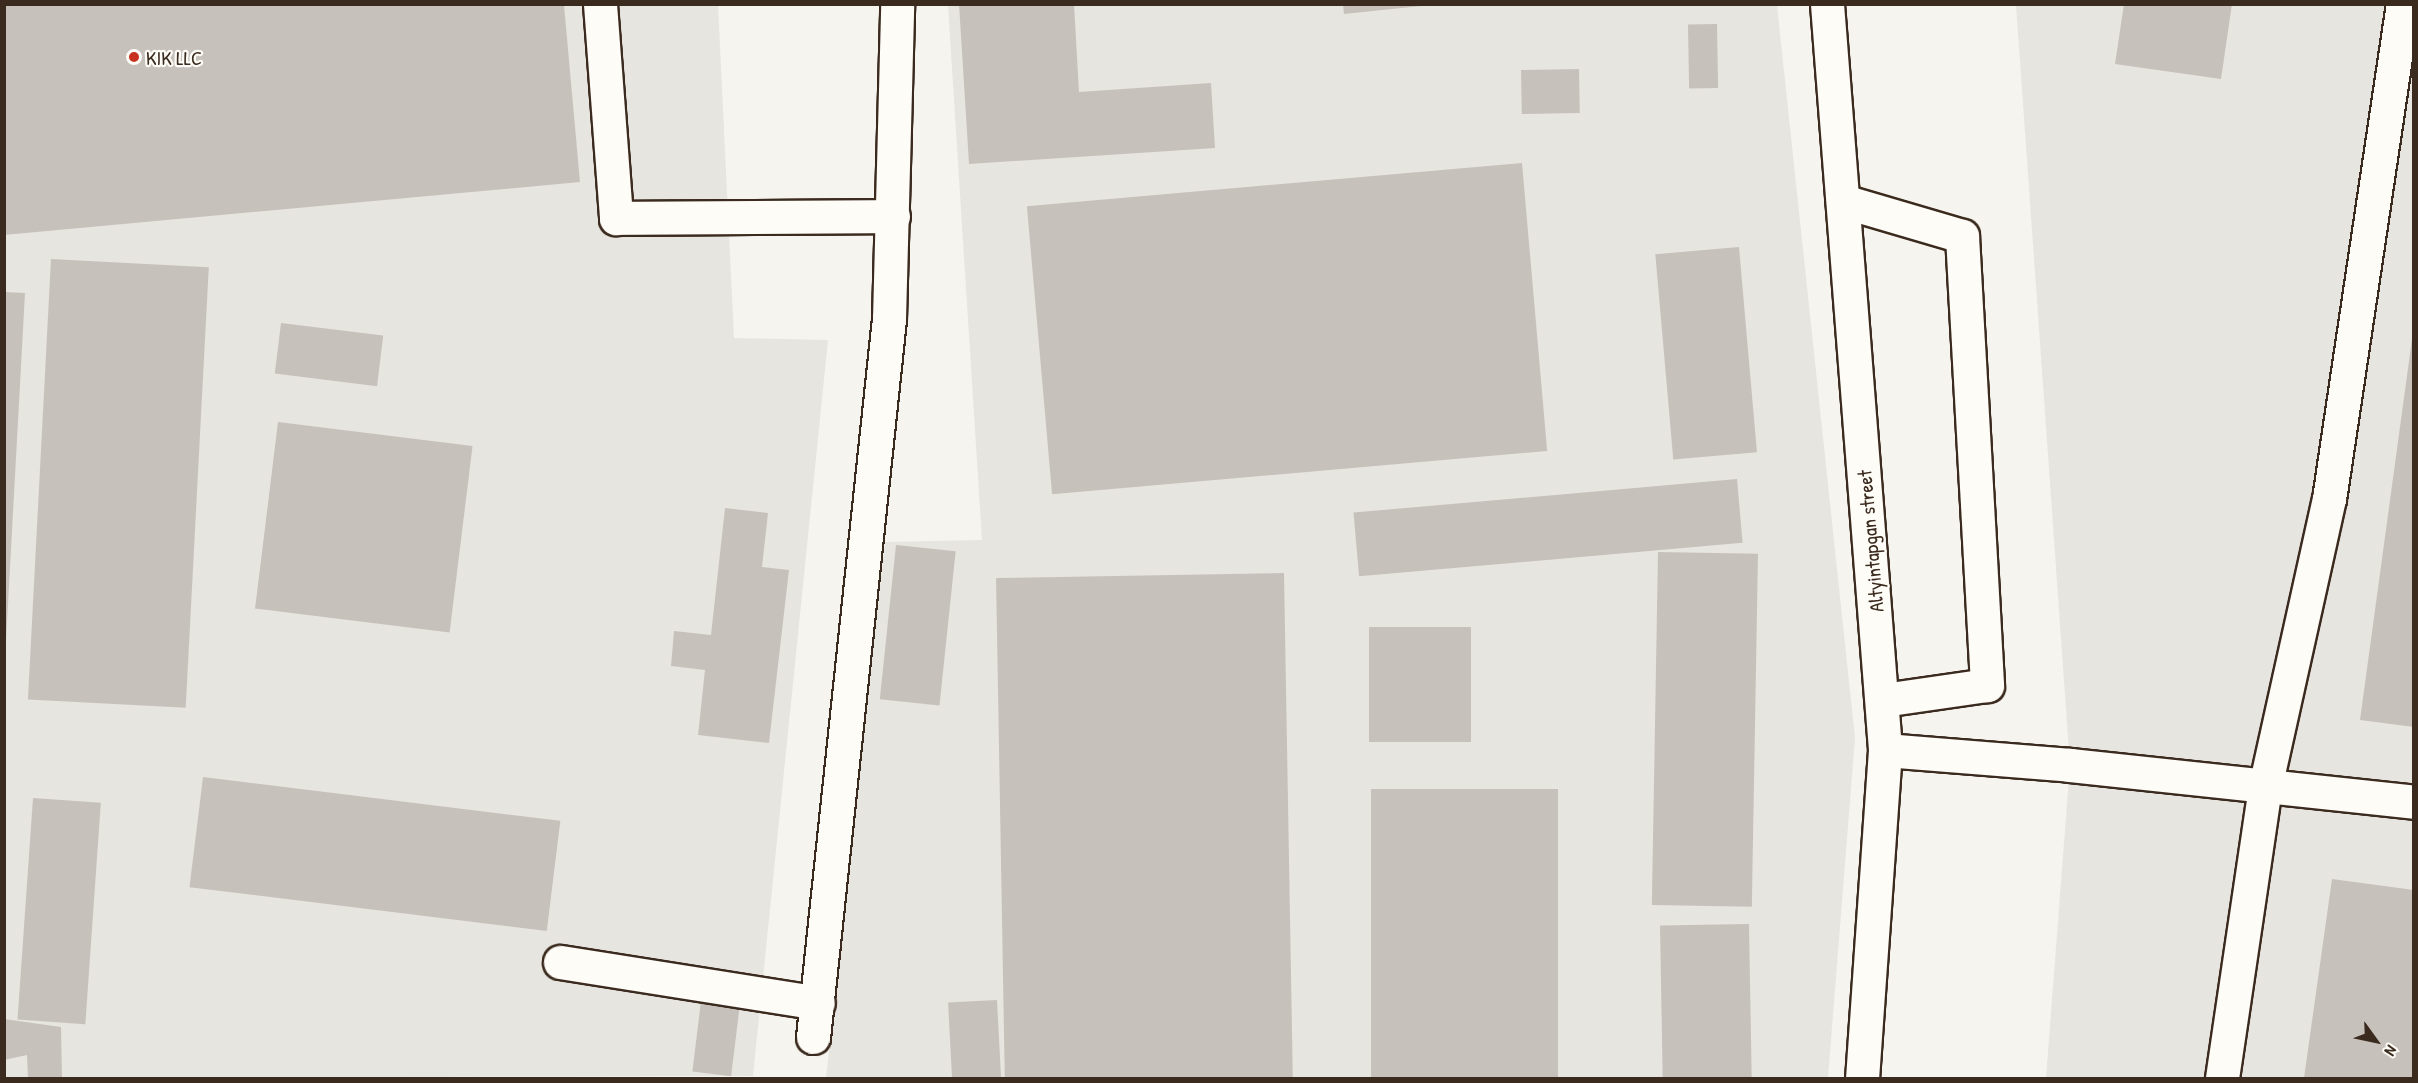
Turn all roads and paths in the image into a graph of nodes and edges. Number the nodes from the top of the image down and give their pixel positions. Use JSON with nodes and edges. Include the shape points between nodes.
{"nodes":[{"id":1,"x":600,"y":4,"type":"edge"},
{"id":2,"x":897,"y":4,"type":"edge"},
{"id":3,"x":1827,"y":4,"type":"edge"},
{"id":4,"x":2403,"y":4,"type":"edge"},
{"id":5,"x":1843,"y":201,"type":"junction"},
{"id":6,"x":893,"y":216,"type":"junction"},
{"id":7,"x":1883,"y":700,"type":"junction"},
{"id":8,"x":1885,"y":750,"type":"junction"},
{"id":9,"x":2265,"y":787,"type":"junction"},
{"id":10,"x":2414,"y":802,"type":"edge"},
{"id":11,"x":560,"y":962,"type":"dead end"},
{"id":12,"x":818,"y":1003,"type":"junction"},
{"id":13,"x":813,"y":1037,"type":"dead end"},
{"id":14,"x":1862,"y":1078,"type":"edge"},
{"id":15,"x":2222,"y":1078,"type":"edge"}],
"edges":[{"from":1,"to":6,"type":"street","via":[[616,218]]},
{"from":2,"to":6,"type":"street"},
{"from":3,"to":5,"type":"street","name":"Altyintapgan street"},
{"from":4,"to":9,"type":"street","via":[[2329,499]]},
{"from":5,"to":7,"type":"street","name":"Altyintapgan street"},
{"from":5,"to":7,"type":"street","via":[[1962,236],[1987,685]]},
{"from":6,"to":12,"type":"street","via":[[889,319]]},
{"from":7,"to":8,"type":"street","name":"Altyintapgan street"},
{"from":8,"to":9,"type":"street"},
{"from":8,"to":14,"type":"street","name":"Altyintapgan street"},
{"from":9,"to":10,"type":"street"},
{"from":9,"to":15,"type":"street"},
{"from":11,"to":12,"type":"street"},
{"from":12,"to":13,"type":"street"}]}
